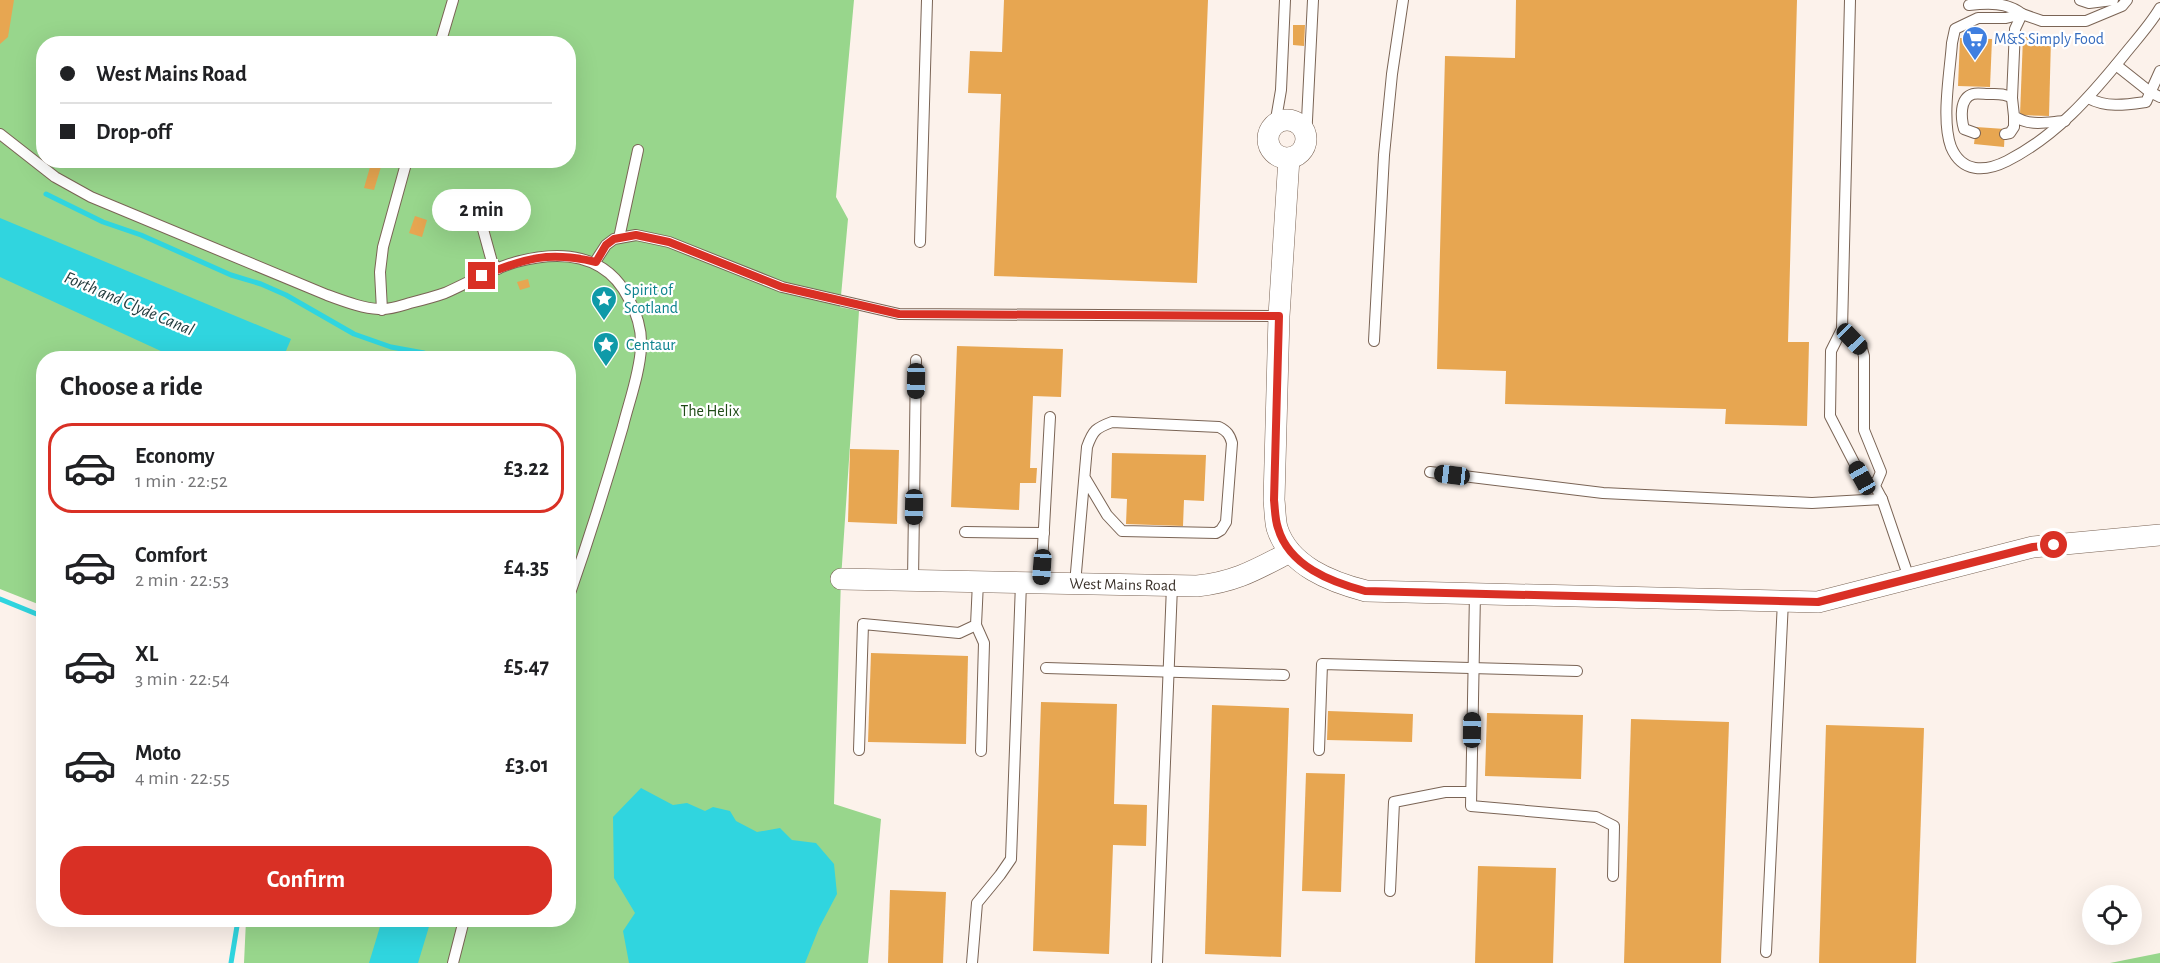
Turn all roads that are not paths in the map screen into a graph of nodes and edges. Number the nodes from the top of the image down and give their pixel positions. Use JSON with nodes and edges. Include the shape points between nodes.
{"nodes":[{"id":1,"x":453,"y":0,"type":"edge"},
{"id":2,"x":927,"y":0,"type":"edge"},
{"id":3,"x":1285,"y":0,"type":"edge"},
{"id":4,"x":1313,"y":0,"type":"edge"},
{"id":5,"x":1403,"y":0,"type":"edge"},
{"id":6,"x":1850,"y":0,"type":"edge"},
{"id":7,"x":2080,"y":0,"type":"edge"},
{"id":8,"x":2113,"y":0,"type":"edge"},
{"id":9,"x":2127,"y":0,"type":"edge"},
{"id":10,"x":1971,"y":3,"type":"edge"},
{"id":11,"x":2160,"y":8,"type":"edge"},
{"id":12,"x":2022,"y":15,"type":"junction"},
{"id":13,"x":1955,"y":29,"type":"junction"},
{"id":14,"x":442,"y":36,"type":"edge"},
{"id":15,"x":2116,"y":65,"type":"junction"},
{"id":16,"x":2160,"y":71,"type":"edge"},
{"id":17,"x":2155,"y":95,"type":"edge"},
{"id":18,"x":2012,"y":98,"type":"junction"},
{"id":19,"x":2088,"y":98,"type":"junction"},
{"id":20,"x":2014,"y":116,"type":"junction"},
{"id":21,"x":2065,"y":121,"type":"junction"},
{"id":22,"x":1275,"y":125,"type":"junction"},
{"id":23,"x":1975,"y":133,"type":"dead end"},
{"id":24,"x":0,"y":134,"type":"edge"},
{"id":25,"x":2005,"y":134,"type":"dead end"},
{"id":26,"x":1306,"y":140,"type":"junction"},
{"id":27,"x":638,"y":150,"type":"dead end"},
{"id":28,"x":1288,"y":158,"type":"junction"},
{"id":29,"x":36,"y":162,"type":"edge"},
{"id":30,"x":43,"y":168,"type":"edge"},
{"id":31,"x":405,"y":168,"type":"edge"},
{"id":32,"x":481,"y":222,"type":"dead end"},
{"id":33,"x":619,"y":238,"type":"junction"},
{"id":34,"x":920,"y":242,"type":"dead end"},
{"id":35,"x":596,"y":262,"type":"junction"},
{"id":36,"x":498,"y":269,"type":"junction"},
{"id":37,"x":382,"y":310,"type":"junction"},
{"id":38,"x":1279,"y":316,"type":"junction"},
{"id":39,"x":1842,"y":329,"type":"junction"},
{"id":40,"x":1374,"y":341,"type":"dead end"},
{"id":41,"x":916,"y":360,"type":"dead end"},
{"id":42,"x":1050,"y":417,"type":"dead end"},
{"id":43,"x":1430,"y":472,"type":"dead end"},
{"id":44,"x":1084,"y":478,"type":"junction"},
{"id":45,"x":1875,"y":486,"type":"junction"},
{"id":46,"x":1881,"y":499,"type":"junction"},
{"id":47,"x":964,"y":532,"type":"dead end"},
{"id":48,"x":1044,"y":533,"type":"junction"},
{"id":49,"x":2160,"y":535,"type":"edge"},
{"id":50,"x":1290,"y":552,"type":"junction"},
{"id":51,"x":576,"y":576,"type":"edge"},
{"id":52,"x":1909,"y":578,"type":"junction"},
{"id":53,"x":840,"y":579,"type":"dead end"},
{"id":54,"x":913,"y":581,"type":"junction"},
{"id":55,"x":978,"y":582,"type":"junction"},
{"id":56,"x":1031,"y":583,"type":"junction"},
{"id":57,"x":1075,"y":584,"type":"junction"},
{"id":58,"x":1172,"y":586,"type":"junction"},
{"id":59,"x":1475,"y":593,"type":"junction"},
{"id":60,"x":1783,"y":601,"type":"junction"},
{"id":61,"x":975,"y":625,"type":"junction"},
{"id":62,"x":1046,"y":668,"type":"dead end"},
{"id":63,"x":1474,"y":668,"type":"junction"},
{"id":64,"x":1577,"y":671,"type":"dead end"},
{"id":65,"x":1168,"y":672,"type":"junction"},
{"id":66,"x":1284,"y":675,"type":"dead end"},
{"id":67,"x":859,"y":750,"type":"dead end"},
{"id":68,"x":1319,"y":750,"type":"dead end"},
{"id":69,"x":981,"y":751,"type":"dead end"},
{"id":70,"x":1471,"y":792,"type":"junction"},
{"id":71,"x":1613,"y":876,"type":"dead end"},
{"id":72,"x":1390,"y":891,"type":"dead end"},
{"id":73,"x":462,"y":927,"type":"edge"},
{"id":74,"x":1766,"y":952,"type":"dead end"},
{"id":75,"x":453,"y":963,"type":"edge"},
{"id":76,"x":972,"y":963,"type":"edge"},
{"id":77,"x":1157,"y":963,"type":"edge"}],
"edges":[{"from":1,"to":14,"type":"lane"},
{"from":2,"to":34,"type":"lane"},
{"from":3,"to":22,"type":"lane","via":[[1281,90]]},
{"from":4,"to":26,"type":"lane"},
{"from":5,"to":40,"type":"lane","via":[[1384,155]]},
{"from":6,"to":39,"type":"lane"},
{"from":7,"to":8,"type":"lane"},
{"from":9,"to":12,"type":"lane","via":[[2122,6],[2086,21],[2042,21]]},
{"from":10,"to":12,"type":"lane","via":[[2005,5]]},
{"from":10,"to":13,"type":"lane"},
{"from":11,"to":15,"type":"lane"},
{"from":12,"to":13,"type":"lane","via":[[1978,18]]},
{"from":12,"to":18,"type":"lane","via":[[2015,29]]},
{"from":13,"to":21,"type":"lane","via":[[1946,129],[1952,148],[1969,168],[1997,166],[2028,150]]},
{"from":15,"to":17,"type":"lane"},
{"from":15,"to":19,"type":"lane"},
{"from":16,"to":17,"type":"lane"},
{"from":17,"to":19,"type":"lane","via":[[2145,102],[2115,106]]},
{"from":18,"to":20,"type":"lane"},
{"from":18,"to":23,"type":"lane","via":[[2007,94],[1972,94],[1966,98],[1961,121],[1964,129]]},
{"from":19,"to":21,"type":"lane"},
{"from":20,"to":21,"type":"lane","via":[[2029,123]]},
{"from":20,"to":25,"type":"lane","via":[[2014,127]]},
{"from":22,"to":26,"type":"street","via":[[1292,121],[1303,129]]},
{"from":22,"to":28,"type":"street","via":[[1269,132],[1269,144],[1276,154]]},
{"from":24,"to":29,"type":"lane"},
{"from":26,"to":28,"type":"street","via":[[1301,152]]},
{"from":27,"to":33,"type":"lane"},
{"from":28,"to":38,"type":"street"},
{"from":30,"to":37,"type":"lane","via":[[91,197],[327,295]]},
{"from":31,"to":37,"type":"lane","via":[[383,246]]},
{"from":32,"to":36,"type":"lane","via":[[492,262]]},
{"from":33,"to":35,"type":"lane","via":[[606,245]]},
{"from":33,"to":38,"type":"lane","via":[[636,235],[669,242],[782,287],[899,314]]},
{"from":35,"to":36,"type":"lane","via":[[550,256]]},
{"from":35,"to":51,"type":"lane","via":[[624,288],[640,325],[641,347],[601,503]]},
{"from":36,"to":37,"type":"lane","via":[[444,293]]},
{"from":38,"to":50,"type":"street","via":[[1274,500],[1278,528]]},
{"from":39,"to":45,"type":"lane","via":[[1864,356],[1864,430],[1881,472]]},
{"from":39,"to":45,"type":"lane","via":[[1831,351],[1830,416],[1862,478]]},
{"from":41,"to":54,"type":"lane"},
{"from":42,"to":48,"type":"lane"},
{"from":43,"to":46,"type":"lane","via":[[1603,493],[1812,502]]},
{"from":44,"to":44,"type":"lane","via":[[1091,434],[1112,422],[1219,427],[1226,430],[1232,443],[1226,522],[1216,533],[1122,531]]},
{"from":44,"to":57,"type":"lane"},
{"from":45,"to":46,"type":"lane"},
{"from":46,"to":52,"type":"lane"},
{"from":47,"to":48,"type":"lane"},
{"from":48,"to":56,"type":"lane"},
{"from":49,"to":52,"type":"street","via":[[2033,547]]},
{"from":50,"to":58,"type":"street","name":"West Mains Road","via":[[1222,584]]},
{"from":50,"to":59,"type":"street","via":[[1336,583],[1365,591]]},
{"from":52,"to":60,"type":"street","via":[[1818,602]]},
{"from":53,"to":54,"type":"street","name":"West Mains Road"},
{"from":54,"to":55,"type":"street","name":"West Mains Road"},
{"from":55,"to":56,"type":"street","name":"West Mains Road"},
{"from":55,"to":61,"type":"lane"},
{"from":56,"to":57,"type":"street","name":"West Mains Road"},
{"from":56,"to":76,"type":"lane","via":[[1011,859],[977,903]]},
{"from":57,"to":58,"type":"street","name":"West Mains Road"},
{"from":58,"to":65,"type":"lane"},
{"from":59,"to":60,"type":"street"},
{"from":59,"to":63,"type":"lane"},
{"from":60,"to":74,"type":"lane"},
{"from":61,"to":67,"type":"lane","via":[[959,633],[864,624]]},
{"from":61,"to":69,"type":"lane","via":[[984,643]]},
{"from":62,"to":65,"type":"lane"},
{"from":63,"to":64,"type":"lane"},
{"from":63,"to":68,"type":"lane","via":[[1322,664]]},
{"from":63,"to":70,"type":"lane"},
{"from":65,"to":66,"type":"lane"},
{"from":65,"to":77,"type":"lane"},
{"from":70,"to":71,"type":"lane","via":[[1471,806],[1596,817],[1614,826]]},
{"from":70,"to":72,"type":"lane","via":[[1445,792],[1394,802]]},
{"from":73,"to":75,"type":"lane"}]}
